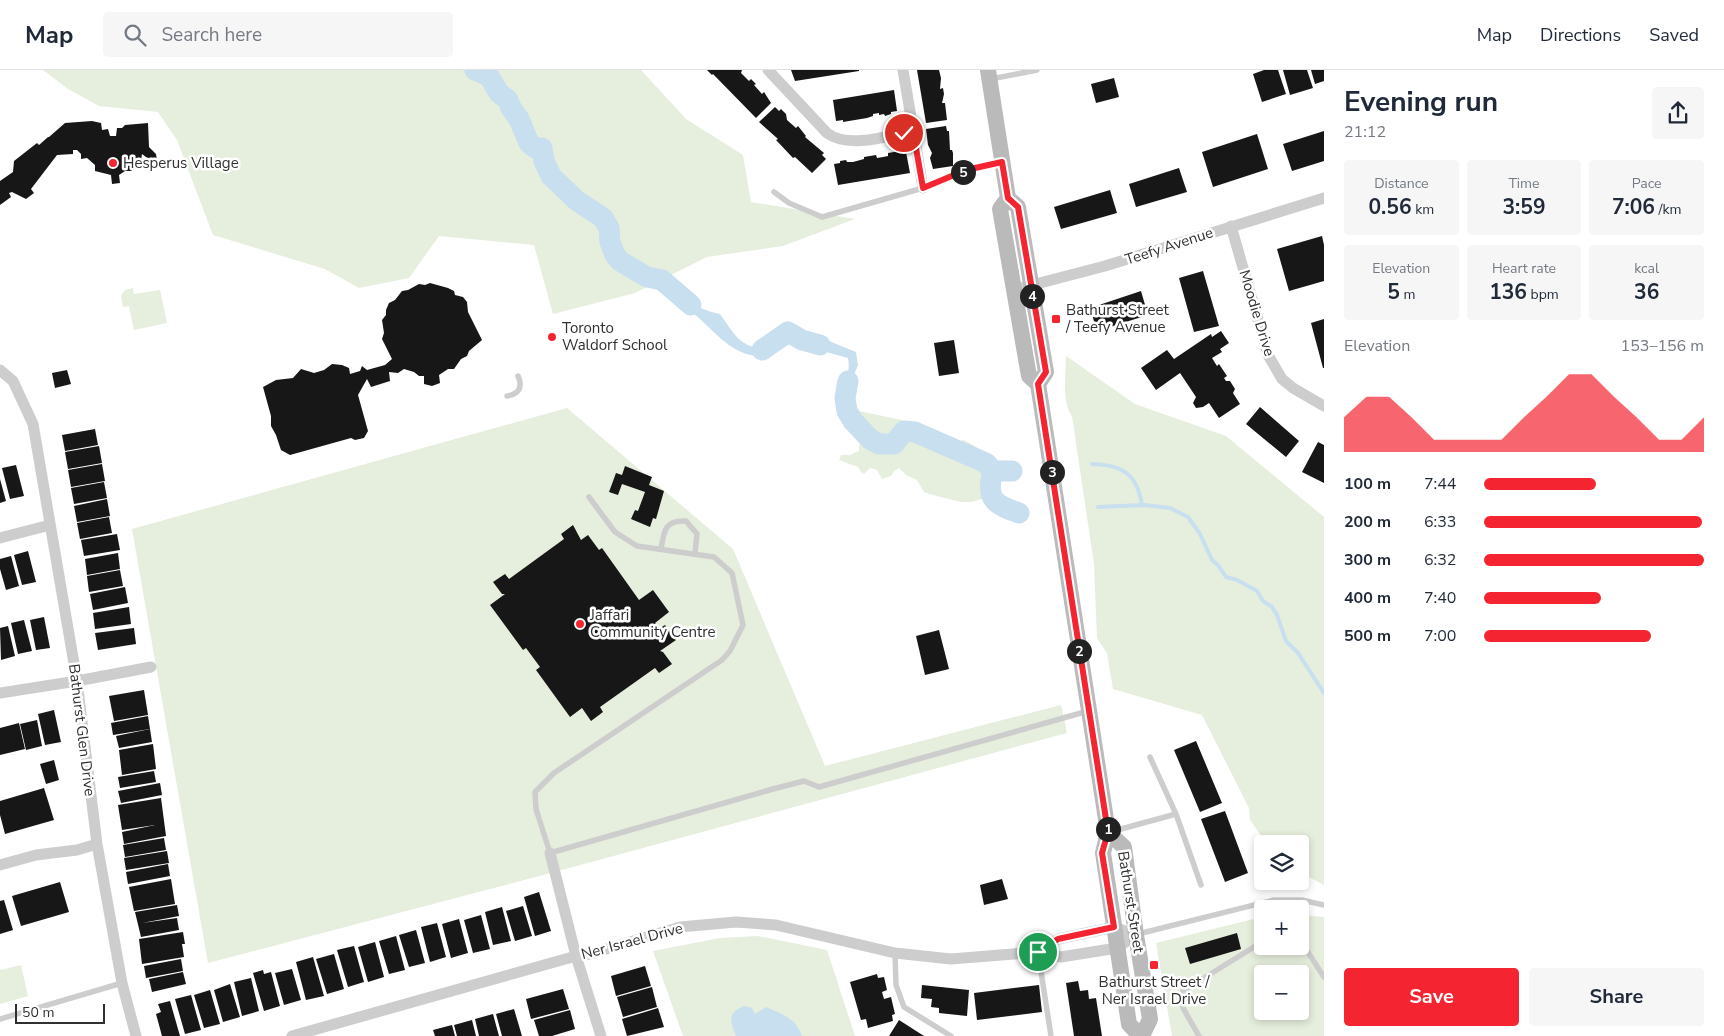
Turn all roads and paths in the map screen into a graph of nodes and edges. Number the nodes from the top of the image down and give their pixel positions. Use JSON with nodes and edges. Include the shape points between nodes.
{"nodes":[{"id":1,"x":768,"y":70,"type":"edge"},
{"id":2,"x":903,"y":70,"type":"edge"},
{"id":3,"x":1037,"y":70,"type":"edge"},
{"id":4,"x":988,"y":75,"type":"edge"},
{"id":5,"x":913,"y":131,"type":"junction"},
{"id":6,"x":1002,"y":162,"type":"junction"},
{"id":7,"x":923,"y":188,"type":"junction"},
{"id":8,"x":774,"y":192,"type":"dead end"},
{"id":9,"x":1008,"y":198,"type":"junction"},
{"id":10,"x":1324,"y":198,"type":"edge"},
{"id":11,"x":1230,"y":226,"type":"junction"},
{"id":12,"x":1030,"y":285,"type":"junction"},
{"id":13,"x":1013,"y":290,"type":"junction"},
{"id":14,"x":0,"y":370,"type":"edge"},
{"id":15,"x":518,"y":376,"type":"dead end"},
{"id":16,"x":1038,"y":384,"type":"junction"},
{"id":17,"x":507,"y":396,"type":"dead end"},
{"id":18,"x":1324,"y":406,"type":"edge"},
{"id":19,"x":589,"y":497,"type":"dead end"},
{"id":20,"x":50,"y":525,"type":"junction"},
{"id":21,"x":0,"y":538,"type":"edge"},
{"id":22,"x":660,"y":548,"type":"junction"},
{"id":23,"x":695,"y":553,"type":"junction"},
{"id":24,"x":150,"y":667,"type":"dead end"},
{"id":25,"x":77,"y":681,"type":"junction"},
{"id":26,"x":0,"y":693,"type":"edge"},
{"id":27,"x":1088,"y":711,"type":"junction"},
{"id":28,"x":1150,"y":757,"type":"dead end"},
{"id":29,"x":1176,"y":814,"type":"junction"},
{"id":30,"x":1108,"y":832,"type":"junction"},
{"id":31,"x":97,"y":844,"type":"junction"},
{"id":32,"x":550,"y":853,"type":"junction"},
{"id":33,"x":0,"y":866,"type":"edge"},
{"id":34,"x":1201,"y":885,"type":"dead end"},
{"id":35,"x":1309,"y":901,"type":"edge"},
{"id":36,"x":1324,"y":904,"type":"edge"},
{"id":37,"x":1254,"y":905,"type":"edge"},
{"id":38,"x":1114,"y":927,"type":"junction"},
{"id":39,"x":1136,"y":935,"type":"junction"},
{"id":40,"x":1254,"y":947,"type":"edge"},
{"id":41,"x":1117,"y":948,"type":"junction"},
{"id":42,"x":1038,"y":952,"type":"junction"},
{"id":43,"x":894,"y":953,"type":"junction"},
{"id":44,"x":1309,"y":954,"type":"edge"},
{"id":45,"x":576,"y":956,"type":"junction"},
{"id":46,"x":1324,"y":977,"type":"edge"},
{"id":47,"x":122,"y":983,"type":"junction"},
{"id":48,"x":0,"y":1019,"type":"edge"},
{"id":49,"x":136,"y":1036,"type":"edge"},
{"id":50,"x":292,"y":1036,"type":"edge"},
{"id":51,"x":602,"y":1036,"type":"edge"},
{"id":52,"x":951,"y":1036,"type":"edge"},
{"id":53,"x":1051,"y":1036,"type":"edge"},
{"id":54,"x":1141,"y":1036,"type":"edge"},
{"id":55,"x":1199,"y":1036,"type":"edge"}],
"edges":[{"from":1,"to":5,"type":"street","via":[[835,138],[851,141]]},
{"from":2,"to":5,"type":"street"},
{"from":3,"to":4,"type":"lane"},
{"from":4,"to":6,"type":"main road","name":"Bathurst Street"},
{"from":5,"to":7,"type":"street"},
{"from":6,"to":7,"type":"lane","via":[[966,170]]},
{"from":6,"to":9,"type":"main road","name":"Bathurst Street"},
{"from":7,"to":8,"type":"lane","via":[[822,217],[789,203]]},
{"from":9,"to":12,"type":"main road","name":"Bathurst Street","via":[[1018,207]]},
{"from":9,"to":13,"type":"main road","name":"Bathurst Street","via":[[1000,209]]},
{"from":10,"to":11,"type":"street","name":"Teefy Avenue"},
{"from":11,"to":12,"type":"street","name":"Teefy Avenue","via":[[1106,266]]},
{"from":11,"to":18,"type":"street","name":"Moodie Drive","via":[[1268,355],[1282,379]]},
{"from":12,"to":13,"type":"street","name":"Teefy Avenue"},
{"from":12,"to":16,"type":"main road","name":"Bathurst Street","via":[[1046,372]]},
{"from":13,"to":16,"type":"main road","name":"Bathurst Street","via":[[1029,376]]},
{"from":14,"to":20,"type":"street","name":"Bathurst Glen Drive","via":[[11,379],[34,424]]},
{"from":15,"to":17,"type":"lane","via":[[521,382],[519,390]]},
{"from":16,"to":27,"type":"main road","name":"Bathurst Street"},
{"from":19,"to":22,"type":"lane","via":[[616,532],[637,546]]},
{"from":20,"to":21,"type":"street"},
{"from":20,"to":25,"type":"street","name":"Bathurst Glen Drive"},
{"from":22,"to":23,"type":"lane"},
{"from":22,"to":23,"type":"lane","via":[[668,524],[686,521],[697,534]]},
{"from":23,"to":32,"type":"lane","via":[[714,557],[732,573],[743,625],[722,660],[554,772],[536,792],[536,810]]},
{"from":24,"to":25,"type":"street"},
{"from":25,"to":26,"type":"street"},
{"from":25,"to":31,"type":"street","name":"Bathurst Glen Drive"},
{"from":27,"to":30,"type":"main road","name":"Bathurst Street"},
{"from":27,"to":32,"type":"lane","via":[[819,787],[804,781],[773,789]]},
{"from":28,"to":29,"type":"lane"},
{"from":29,"to":30,"type":"lane"},
{"from":29,"to":34,"type":"lane"},
{"from":30,"to":38,"type":"main road","name":"Bathurst Street","via":[[1102,853]]},
{"from":30,"to":39,"type":"main road","name":"Bathurst Street","via":[[1124,847]]},
{"from":31,"to":33,"type":"street","via":[[36,855]]},
{"from":31,"to":47,"type":"street","name":"Bathurst Glen Drive"},
{"from":32,"to":45,"type":"street"},
{"from":35,"to":36,"type":"lane"},
{"from":37,"to":39,"type":"lane"},
{"from":38,"to":39,"type":"street"},
{"from":38,"to":41,"type":"main road","name":"Bathurst Street"},
{"from":38,"to":42,"type":"street","name":"Ner Israel Drive","via":[[1058,939]]},
{"from":39,"to":41,"type":"street","name":"Ner Israel Drive"},
{"from":39,"to":54,"type":"main road","name":"Bathurst Street","via":[[1150,1019]]},
{"from":40,"to":55,"type":"lane","via":[[1183,991],[1183,1008]]},
{"from":41,"to":42,"type":"street","name":"Ner Israel Drive","via":[[1061,957]]},
{"from":41,"to":54,"type":"main road","name":"Bathurst Street","via":[[1128,1024]]},
{"from":42,"to":43,"type":"street","name":"Ner Israel Drive","via":[[951,959]]},
{"from":42,"to":53,"type":"lane"},
{"from":43,"to":45,"type":"street","name":"Ner Israel Drive","via":[[776,925],[736,922],[680,927]]},
{"from":43,"to":52,"type":"lane","via":[[896,986],[904,1007]]},
{"from":44,"to":46,"type":"lane"},
{"from":45,"to":50,"type":"street","name":"Ner Israel Drive"},
{"from":45,"to":51,"type":"street"},
{"from":47,"to":48,"type":"lane"},
{"from":47,"to":49,"type":"street","name":"Bathurst Glen Drive"}]}
